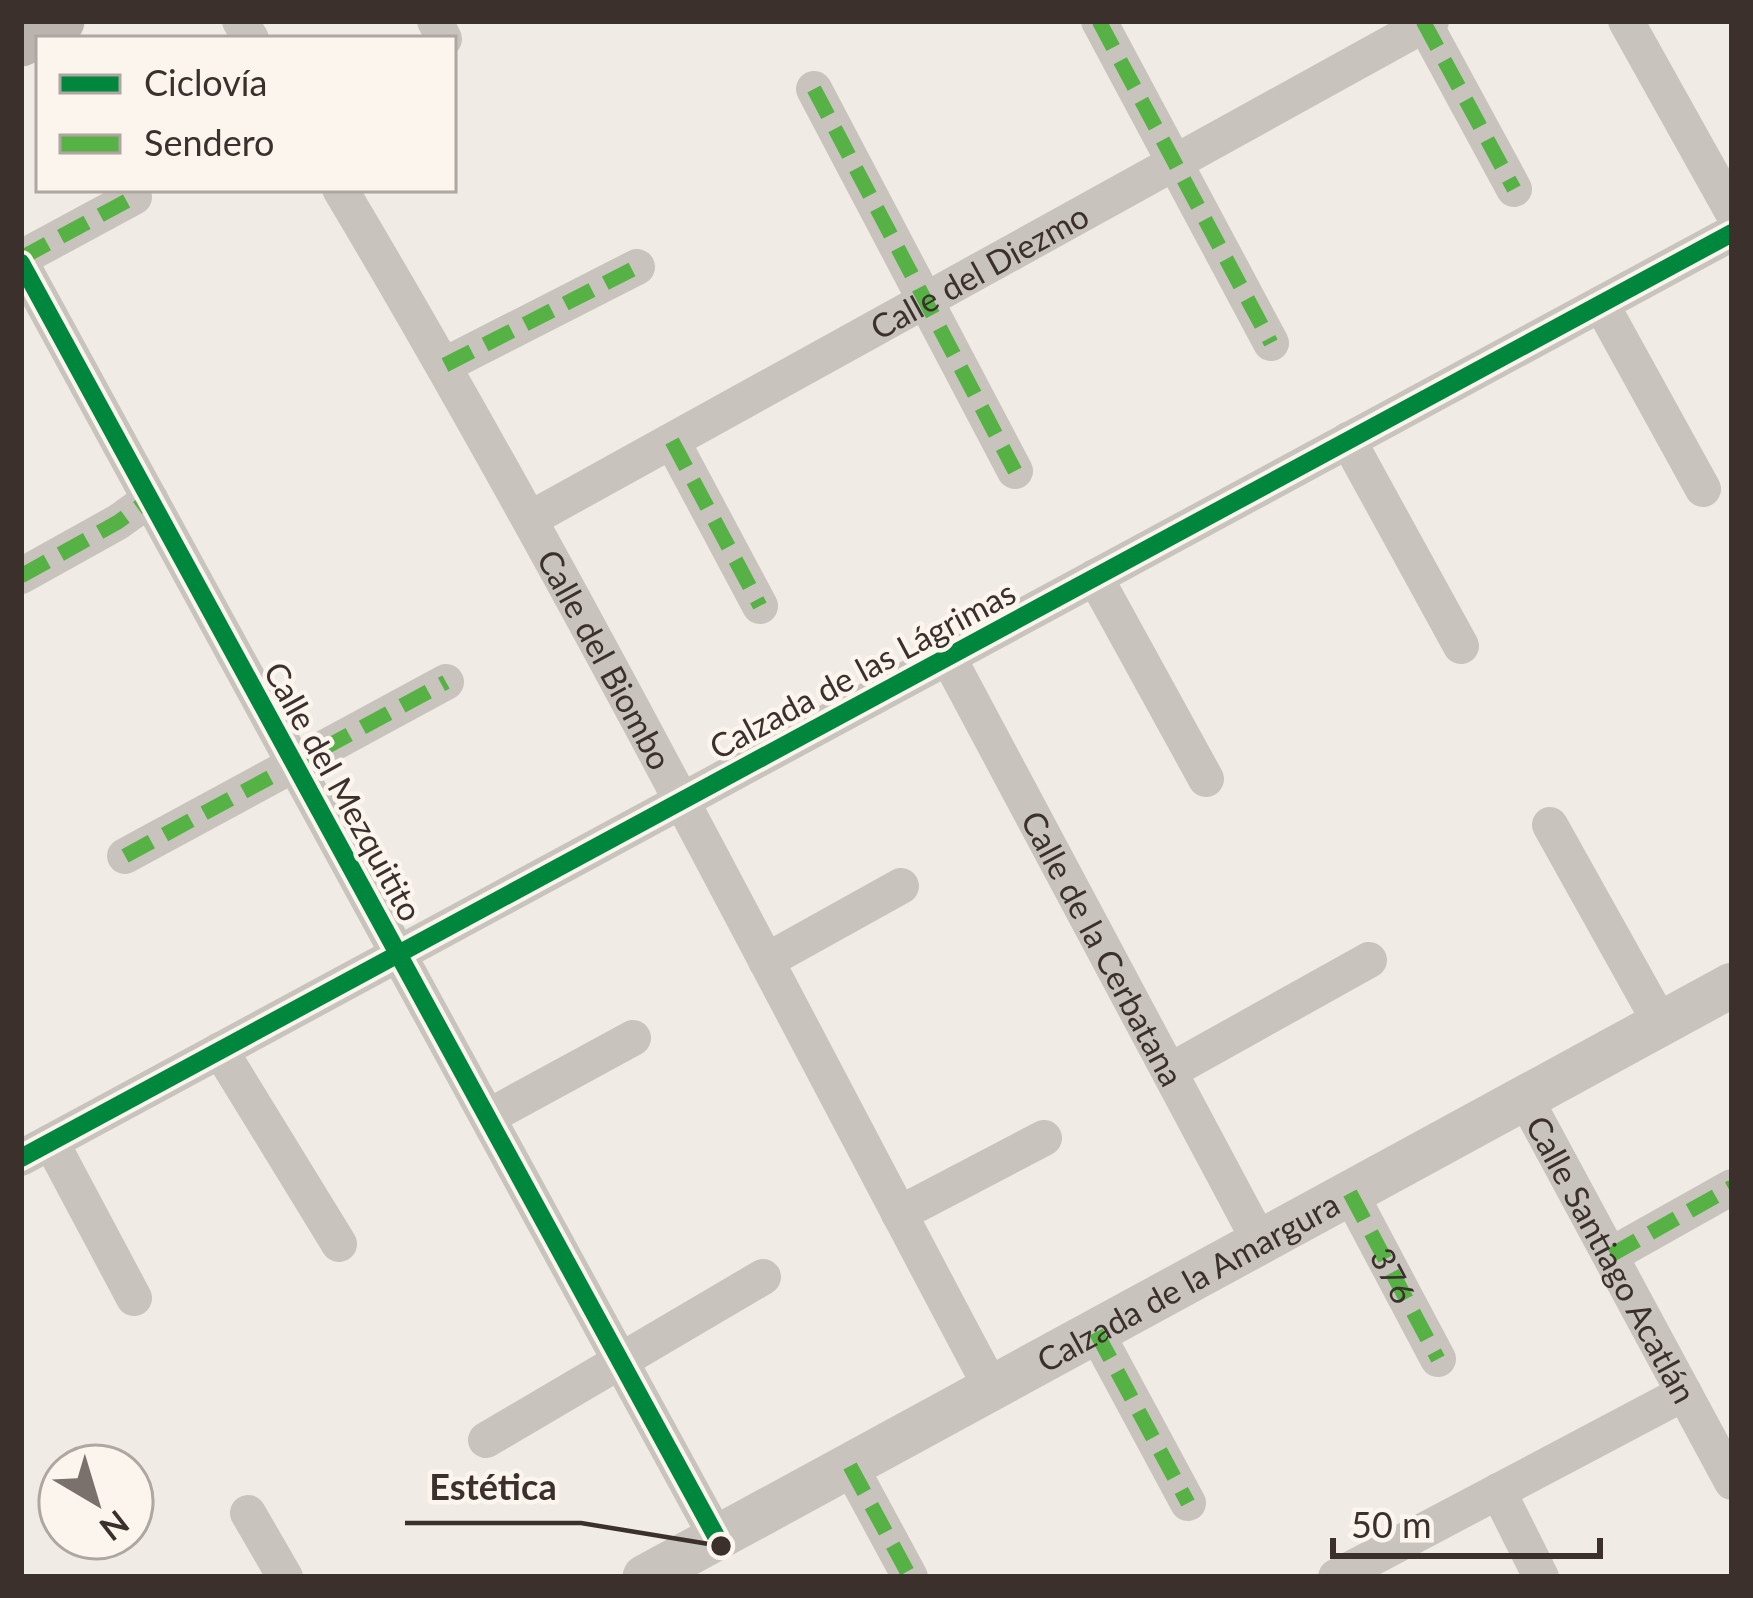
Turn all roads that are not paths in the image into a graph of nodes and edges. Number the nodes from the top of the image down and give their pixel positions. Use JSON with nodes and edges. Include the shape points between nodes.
{"nodes":[{"id":1,"x":59,"y":21,"type":"edge"},
{"id":2,"x":1099,"y":21,"type":"edge"},
{"id":3,"x":1626,"y":21,"type":"edge"},
{"id":4,"x":1426,"y":22,"type":"edge"},
{"id":5,"x":21,"y":41,"type":"edge"},
{"id":6,"x":814,"y":89,"type":"dead end"},
{"id":7,"x":1175,"y":163,"type":"junction"},
{"id":8,"x":1514,"y":189,"type":"dead end"},
{"id":9,"x":342,"y":192,"type":"edge"},
{"id":10,"x":134,"y":196,"type":"dead end"},
{"id":11,"x":1732,"y":212,"type":"edge"},
{"id":12,"x":1732,"y":233,"type":"edge"},
{"id":13,"x":21,"y":260,"type":"edge"},
{"id":14,"x":637,"y":266,"type":"dead end"},
{"id":15,"x":925,"y":301,"type":"junction"},
{"id":16,"x":1600,"y":304,"type":"junction"},
{"id":17,"x":1271,"y":343,"type":"dead end"},
{"id":18,"x":445,"y":365,"type":"junction"},
{"id":19,"x":1348,"y":440,"type":"junction"},
{"id":20,"x":672,"y":441,"type":"junction"},
{"id":21,"x":1015,"y":471,"type":"dead end"},
{"id":22,"x":1703,"y":489,"type":"dead end"},
{"id":23,"x":151,"y":499,"type":"junction"},
{"id":24,"x":530,"y":519,"type":"junction"},
{"id":25,"x":21,"y":575,"type":"edge"},
{"id":26,"x":1095,"y":577,"type":"junction"},
{"id":27,"x":760,"y":606,"type":"dead end"},
{"id":28,"x":1461,"y":646,"type":"dead end"},
{"id":29,"x":948,"y":657,"type":"junction"},
{"id":30,"x":446,"y":682,"type":"dead end"},
{"id":31,"x":295,"y":763,"type":"junction"},
{"id":32,"x":1206,"y":779,"type":"dead end"},
{"id":33,"x":683,"y":800,"type":"junction"},
{"id":34,"x":1550,"y":825,"type":"dead end"},
{"id":35,"x":125,"y":856,"type":"dead end"},
{"id":36,"x":901,"y":886,"type":"dead end"},
{"id":37,"x":399,"y":954,"type":"junction"},
{"id":38,"x":766,"y":961,"type":"junction"},
{"id":39,"x":1369,"y":961,"type":"dead end"},
{"id":40,"x":1732,"y":985,"type":"edge"},
{"id":41,"x":1660,"y":1024,"type":"junction"},
{"id":42,"x":633,"y":1038,"type":"dead end"},
{"id":43,"x":220,"y":1050,"type":"junction"},
{"id":44,"x":1170,"y":1071,"type":"junction"},
{"id":45,"x":1525,"y":1098,"type":"junction"},
{"id":46,"x":488,"y":1117,"type":"junction"},
{"id":47,"x":1044,"y":1138,"type":"dead end"},
{"id":48,"x":36,"y":1150,"type":"edge"},
{"id":49,"x":1732,"y":1187,"type":"edge"},
{"id":50,"x":1350,"y":1193,"type":"junction"},
{"id":51,"x":899,"y":1214,"type":"junction"},
{"id":52,"x":1260,"y":1242,"type":"junction"},
{"id":53,"x":339,"y":1244,"type":"dead end"},
{"id":54,"x":1611,"y":1256,"type":"junction"},
{"id":55,"x":763,"y":1277,"type":"dead end"},
{"id":56,"x":134,"y":1298,"type":"dead end"},
{"id":57,"x":1096,"y":1332,"type":"junction"},
{"id":58,"x":1438,"y":1358,"type":"dead end"},
{"id":59,"x":621,"y":1362,"type":"junction"},
{"id":60,"x":992,"y":1389,"type":"junction"},
{"id":61,"x":1684,"y":1393,"type":"junction"},
{"id":62,"x":487,"y":1440,"type":"dead end"},
{"id":63,"x":850,"y":1466,"type":"junction"},
{"id":64,"x":1732,"y":1482,"type":"edge"},
{"id":65,"x":1498,"y":1491,"type":"junction"},
{"id":66,"x":1188,"y":1503,"type":"dead end"},
{"id":67,"x":248,"y":1513,"type":"dead end"},
{"id":68,"x":717,"y":1538,"type":"junction"},
{"id":69,"x":285,"y":1577,"type":"edge"},
{"id":70,"x":645,"y":1577,"type":"edge"},
{"id":71,"x":910,"y":1577,"type":"edge"},
{"id":72,"x":1336,"y":1577,"type":"edge"},
{"id":73,"x":1541,"y":1577,"type":"edge"}],
"edges":[{"from":1,"to":5,"type":"main road"},
{"from":2,"to":7,"type":"street"},
{"from":3,"to":11,"type":"street"},
{"from":4,"to":7,"type":"street","name":"Calle del Diezmo"},
{"from":4,"to":8,"type":"street"},
{"from":6,"to":15,"type":"street"},
{"from":7,"to":15,"type":"street","name":"Calle del Diezmo"},
{"from":7,"to":17,"type":"street"},
{"from":9,"to":18,"type":"street","name":"Calle del Biombo"},
{"from":10,"to":13,"type":"street"},
{"from":12,"to":16,"type":"street","name":"Calzada de las Lágrimas"},
{"from":13,"to":23,"type":"street","name":"Calle del Mezquitito"},
{"from":14,"to":18,"type":"street"},
{"from":15,"to":20,"type":"street","name":"Calle del Diezmo"},
{"from":15,"to":21,"type":"street"},
{"from":16,"to":19,"type":"street","name":"Calzada de las Lágrimas"},
{"from":16,"to":22,"type":"street"},
{"from":18,"to":24,"type":"street","name":"Calle del Biombo"},
{"from":19,"to":26,"type":"street","name":"Calzada de las Lágrimas"},
{"from":19,"to":28,"type":"street"},
{"from":20,"to":24,"type":"street","name":"Calle del Diezmo"},
{"from":20,"to":27,"type":"street"},
{"from":23,"to":25,"type":"street"},
{"from":23,"to":31,"type":"street","name":"Calle del Mezquitito"},
{"from":24,"to":33,"type":"street","name":"Calle del Biombo"},
{"from":26,"to":29,"type":"street","name":"Calzada de las Lágrimas"},
{"from":26,"to":32,"type":"street"},
{"from":29,"to":33,"type":"street","name":"Calzada de las Lágrimas"},
{"from":29,"to":44,"type":"street","name":"Calle de la Cerbatana"},
{"from":30,"to":31,"type":"street"},
{"from":31,"to":35,"type":"street"},
{"from":31,"to":37,"type":"street","name":"Calle del Mezquitito"},
{"from":33,"to":37,"type":"street","name":"Calzada de las Lágrimas"},
{"from":33,"to":38,"type":"street","name":"Calle del Biombo"},
{"from":34,"to":41,"type":"street"},
{"from":36,"to":38,"type":"street"},
{"from":37,"to":43,"type":"street","name":"Calzada de las Lágrimas"},
{"from":37,"to":46,"type":"street","name":"Calle del Mezquitito"},
{"from":38,"to":51,"type":"street","name":"Calle del Biombo"},
{"from":39,"to":44,"type":"street"},
{"from":40,"to":41,"type":"street","name":"Calzada de la Amargura"},
{"from":41,"to":45,"type":"street","name":"Calzada de la Amargura"},
{"from":42,"to":46,"type":"street"},
{"from":43,"to":48,"type":"street","name":"Calzada de las Lágrimas"},
{"from":43,"to":53,"type":"street"},
{"from":44,"to":52,"type":"street","name":"Calle de la Cerbatana"},
{"from":45,"to":50,"type":"street","name":"Calzada de la Amargura"},
{"from":45,"to":54,"type":"street","name":"Calle Santiago Acatlán"},
{"from":46,"to":59,"type":"street","name":"Calle del Mezquitito"},
{"from":47,"to":51,"type":"street"},
{"from":48,"to":56,"type":"street"},
{"from":49,"to":54,"type":"street"},
{"from":50,"to":52,"type":"street","name":"Calzada de la Amargura"},
{"from":50,"to":58,"type":"street","name":"376"},
{"from":51,"to":60,"type":"street","name":"Calle del Biombo"},
{"from":52,"to":57,"type":"street","name":"Calzada de la Amargura"},
{"from":54,"to":61,"type":"street","name":"Calle Santiago Acatlán"},
{"from":55,"to":59,"type":"street"},
{"from":57,"to":60,"type":"street","name":"Calzada de la Amargura"},
{"from":57,"to":66,"type":"street"},
{"from":59,"to":62,"type":"street"},
{"from":59,"to":68,"type":"street","name":"Calle del Mezquitito"},
{"from":60,"to":63,"type":"street","name":"Calzada de la Amargura"},
{"from":61,"to":64,"type":"street","name":"Calle Santiago Acatlán"},
{"from":61,"to":65,"type":"street"},
{"from":63,"to":68,"type":"street","name":"Calzada de la Amargura"},
{"from":63,"to":71,"type":"street"},
{"from":65,"to":72,"type":"street"},
{"from":65,"to":73,"type":"street"},
{"from":67,"to":69,"type":"street"},
{"from":68,"to":70,"type":"street","name":"Calzada de la Amargura"}]}
